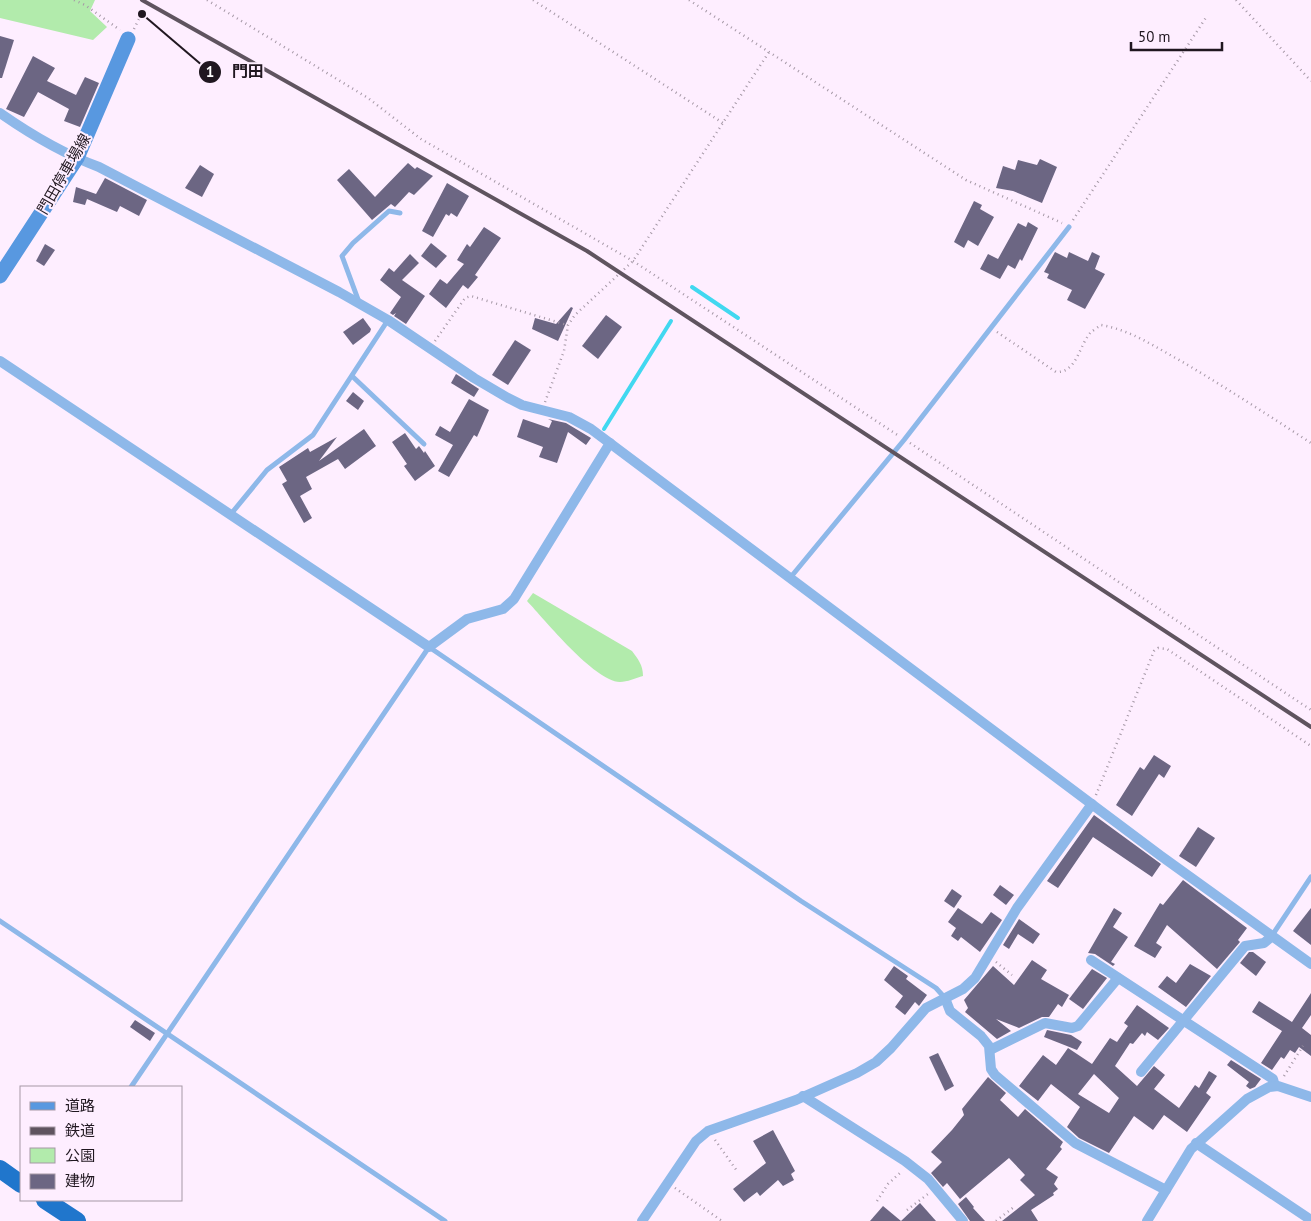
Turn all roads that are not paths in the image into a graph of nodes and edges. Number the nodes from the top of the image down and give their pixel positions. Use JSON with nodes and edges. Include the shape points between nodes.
{"nodes":[{"id":1,"x":128,"y":38,"type":"road end"},
{"id":2,"x":0,"y":113,"type":"edge"},
{"id":3,"x":77,"y":158,"type":"junction"},
{"id":4,"x":400,"y":213,"type":"dead end"},
{"id":5,"x":1069,"y":226,"type":"road end"},
{"id":6,"x":0,"y":276,"type":"edge"},
{"id":7,"x":360,"y":304,"type":"junction"},
{"id":8,"x":388,"y":320,"type":"junction"},
{"id":9,"x":0,"y":361,"type":"edge"},
{"id":10,"x":352,"y":376,"type":"junction"},
{"id":11,"x":424,"y":444,"type":"dead end"},
{"id":12,"x":610,"y":444,"type":"junction"},
{"id":13,"x":230,"y":514,"type":"junction"},
{"id":14,"x":790,"y":578,"type":"junction"},
{"id":15,"x":429,"y":648,"type":"junction"},
{"id":16,"x":1092,"y":804,"type":"junction"},
{"id":17,"x":1311,"y":877,"type":"edge"},
{"id":18,"x":0,"y":921,"type":"edge"},
{"id":19,"x":1271,"y":937,"type":"junction"},
{"id":20,"x":1092,"y":960,"type":"dead end"},
{"id":21,"x":1311,"y":964,"type":"edge"},
{"id":22,"x":1118,"y":978,"type":"junction"},
{"id":23,"x":944,"y":998,"type":"junction"},
{"id":24,"x":1184,"y":1021,"type":"junction"},
{"id":25,"x":167,"y":1033,"type":"junction"},
{"id":26,"x":990,"y":1050,"type":"junction"},
{"id":27,"x":1141,"y":1072,"type":"dead end"},
{"id":28,"x":132,"y":1086,"type":"edge"},
{"id":29,"x":1276,"y":1086,"type":"junction"},
{"id":30,"x":803,"y":1096,"type":"junction"},
{"id":31,"x":1311,"y":1097,"type":"edge"},
{"id":32,"x":1196,"y":1144,"type":"junction"},
{"id":33,"x":0,"y":1169,"type":"edge"},
{"id":34,"x":20,"y":1183,"type":"edge"},
{"id":35,"x":1166,"y":1190,"type":"junction"},
{"id":36,"x":52,"y":1202,"type":"edge"},
{"id":37,"x":73,"y":1220,"type":"edge"},
{"id":38,"x":1311,"y":1220,"type":"edge"},
{"id":39,"x":445,"y":1221,"type":"edge"},
{"id":40,"x":642,"y":1221,"type":"edge"},
{"id":41,"x":963,"y":1221,"type":"edge"},
{"id":42,"x":1147,"y":1221,"type":"edge"}],
"edges":[{"from":1,"to":3,"type":"main road","name":"門田停車場線"},
{"from":2,"to":3,"type":"street"},
{"from":3,"to":6,"type":"main road","name":"門田停車場線"},
{"from":3,"to":7,"type":"street"},
{"from":4,"to":7,"type":"lane","via":[[389,211],[342,256]]},
{"from":5,"to":14,"type":"lane","via":[[904,440]]},
{"from":7,"to":8,"type":"street"},
{"from":8,"to":10,"type":"lane"},
{"from":8,"to":12,"type":"street","via":[[508,398],[522,405],[569,417]]},
{"from":9,"to":13,"type":"street"},
{"from":10,"to":11,"type":"lane"},
{"from":10,"to":13,"type":"lane","via":[[313,435],[267,470]]},
{"from":12,"to":14,"type":"street"},
{"from":12,"to":15,"type":"street","via":[[514,599],[503,609],[467,619]]},
{"from":13,"to":15,"type":"street"},
{"from":14,"to":16,"type":"street"},
{"from":15,"to":23,"type":"lane","via":[[801,901],[936,988]]},
{"from":15,"to":25,"type":"lane"},
{"from":16,"to":19,"type":"street"},
{"from":16,"to":23,"type":"street","via":[[1017,908],[975,978],[963,989]]},
{"from":17,"to":19,"type":"lane"},
{"from":18,"to":25,"type":"lane"},
{"from":19,"to":21,"type":"street"},
{"from":19,"to":24,"type":"street","via":[[1264,943],[1245,946]]},
{"from":20,"to":22,"type":"street"},
{"from":22,"to":24,"type":"street"},
{"from":22,"to":26,"type":"street","via":[[1078,1026],[1072,1028],[1045,1023]]},
{"from":23,"to":26,"type":"street","via":[[950,1011],[981,1036]]},
{"from":23,"to":30,"type":"street","via":[[926,1008],[876,1062]]},
{"from":24,"to":27,"type":"street"},
{"from":24,"to":29,"type":"street","via":[[1273,1079]]},
{"from":25,"to":28,"type":"lane"},
{"from":25,"to":39,"type":"lane"},
{"from":26,"to":35,"type":"street","via":[[991,1069],[995,1075],[1056,1128],[1097,1155]]},
{"from":29,"to":31,"type":"street"},
{"from":29,"to":32,"type":"street","via":[[1246,1099]]},
{"from":30,"to":40,"type":"street","via":[[708,1131],[696,1141]]},
{"from":30,"to":41,"type":"street","via":[[910,1165],[936,1188]]},
{"from":32,"to":35,"type":"street"},
{"from":32,"to":38,"type":"street"},
{"from":33,"to":34,"type":"highway"},
{"from":35,"to":42,"type":"street"},
{"from":36,"to":37,"type":"highway"}]}
